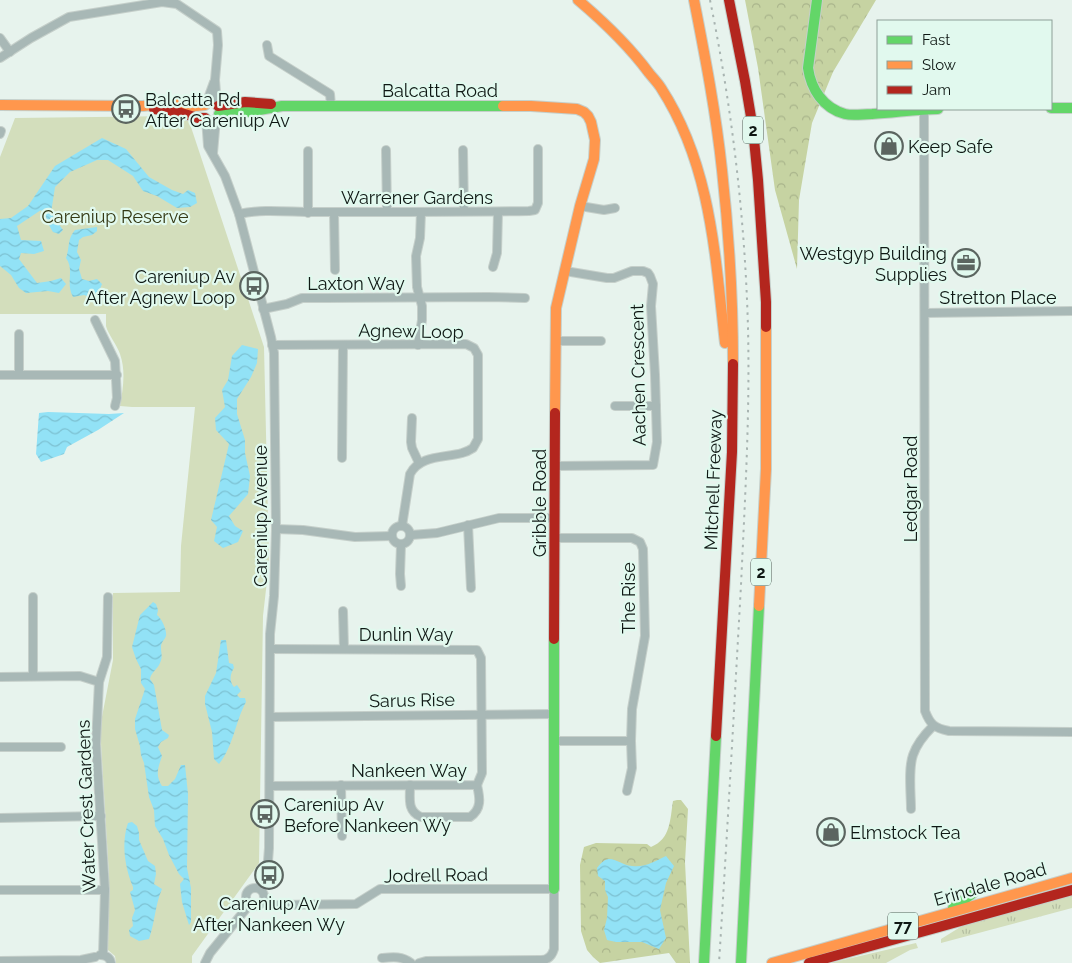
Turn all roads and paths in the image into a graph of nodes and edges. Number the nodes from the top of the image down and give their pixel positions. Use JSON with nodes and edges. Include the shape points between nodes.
{"nodes":[{"id":1,"x":578,"y":0,"type":"edge"},
{"id":2,"x":694,"y":0,"type":"edge"},
{"id":3,"x":729,"y":0,"type":"edge"},
{"id":4,"x":738,"y":0,"type":"edge"},
{"id":5,"x":817,"y":0,"type":"edge"},
{"id":6,"x":0,"y":38,"type":"edge"},
{"id":7,"x":267,"y":45,"type":"dead end"},
{"id":8,"x":10,"y":52,"type":"junction"},
{"id":9,"x":0,"y":58,"type":"edge"},
{"id":10,"x":215,"y":80,"type":"junction"},
{"id":11,"x":745,"y":81,"type":"junction"},
{"id":12,"x":0,"y":104,"type":"edge"},
{"id":13,"x":205,"y":104,"type":"junction"},
{"id":14,"x":143,"y":106,"type":"junction"},
{"id":15,"x":330,"y":106,"type":"junction"},
{"id":16,"x":1052,"y":108,"type":"edge"},
{"id":17,"x":1072,"y":108,"type":"edge"},
{"id":18,"x":918,"y":110,"type":"edge"},
{"id":19,"x":924,"y":110,"type":"edge"},
{"id":20,"x":214,"y":113,"type":"junction"},
{"id":21,"x":591,"y":122,"type":"joint"},
{"id":22,"x":538,"y":149,"type":"dead end"},
{"id":23,"x":386,"y":150,"type":"dead end"},
{"id":24,"x":463,"y":150,"type":"dead end"},
{"id":25,"x":308,"y":151,"type":"dead end"},
{"id":26,"x":580,"y":206,"type":"junction"},
{"id":27,"x":614,"y":208,"type":"dead end"},
{"id":28,"x":464,"y":211,"type":"junction"},
{"id":29,"x":308,"y":212,"type":"junction"},
{"id":30,"x":334,"y":212,"type":"junction"},
{"id":31,"x":387,"y":212,"type":"junction"},
{"id":32,"x":421,"y":212,"type":"junction"},
{"id":33,"x":498,"y":212,"type":"junction"},
{"id":34,"x":239,"y":214,"type":"junction"},
{"id":35,"x":493,"y":268,"type":"dead end"},
{"id":36,"x":335,"y":270,"type":"dead end"},
{"id":37,"x":565,"y":271,"type":"junction"},
{"id":38,"x":420,"y":298,"type":"junction"},
{"id":39,"x":525,"y":298,"type":"dead end"},
{"id":40,"x":263,"y":309,"type":"junction"},
{"id":41,"x":1072,"y":311,"type":"edge"},
{"id":42,"x":925,"y":313,"type":"junction"},
{"id":43,"x":95,"y":320,"type":"dead end"},
{"id":44,"x":19,"y":334,"type":"dead end"},
{"id":45,"x":555,"y":341,"type":"junction"},
{"id":46,"x":601,"y":341,"type":"dead end"},
{"id":47,"x":418,"y":345,"type":"junction"},
{"id":48,"x":272,"y":346,"type":"junction"},
{"id":49,"x":343,"y":346,"type":"junction"},
{"id":50,"x":0,"y":375,"type":"edge"},
{"id":51,"x":20,"y":375,"type":"junction"},
{"id":52,"x":117,"y":375,"type":"junction"},
{"id":53,"x":732,"y":398,"type":"junction"},
{"id":54,"x":115,"y":406,"type":"dead end"},
{"id":55,"x":615,"y":406,"type":"dead end"},
{"id":56,"x":656,"y":406,"type":"junction"},
{"id":57,"x":412,"y":418,"type":"dead end"},
{"id":58,"x":342,"y":458,"type":"dead end"},
{"id":59,"x":419,"y":463,"type":"junction"},
{"id":60,"x":555,"y":466,"type":"junction"},
{"id":61,"x":555,"y":518,"type":"junction"},
{"id":62,"x":468,"y":525,"type":"junction"},
{"id":63,"x":402,"y":526,"type":"junction"},
{"id":64,"x":276,"y":529,"type":"junction"},
{"id":65,"x":410,"y":535,"type":"junction"},
{"id":66,"x":392,"y":536,"type":"junction"},
{"id":67,"x":555,"y":538,"type":"junction"},
{"id":68,"x":401,"y":545,"type":"junction"},
{"id":69,"x":401,"y":586,"type":"dead end"},
{"id":70,"x":471,"y":588,"type":"dead end"},
{"id":71,"x":33,"y":597,"type":"dead end"},
{"id":72,"x":108,"y":597,"type":"dead end"},
{"id":73,"x":343,"y":611,"type":"dead end"},
{"id":74,"x":270,"y":649,"type":"junction"},
{"id":75,"x":344,"y":649,"type":"junction"},
{"id":76,"x":33,"y":676,"type":"junction"},
{"id":77,"x":0,"y":677,"type":"edge"},
{"id":78,"x":100,"y":682,"type":"junction"},
{"id":79,"x":482,"y":714,"type":"junction"},
{"id":80,"x":554,"y":714,"type":"junction"},
{"id":81,"x":270,"y":716,"type":"junction"},
{"id":82,"x":933,"y":726,"type":"junction"},
{"id":83,"x":1072,"y":732,"type":"edge"},
{"id":84,"x":630,"y":740,"type":"junction"},
{"id":85,"x":554,"y":741,"type":"junction"},
{"id":86,"x":0,"y":747,"type":"edge"},
{"id":87,"x":60,"y":747,"type":"dead end"},
{"id":88,"x":341,"y":785,"type":"junction"},
{"id":89,"x":410,"y":785,"type":"junction"},
{"id":90,"x":270,"y":786,"type":"junction"},
{"id":91,"x":477,"y":786,"type":"junction"},
{"id":92,"x":627,"y":791,"type":"dead end"},
{"id":93,"x":911,"y":809,"type":"dead end"},
{"id":94,"x":101,"y":816,"type":"junction"},
{"id":95,"x":0,"y":818,"type":"edge"},
{"id":96,"x":342,"y":836,"type":"dead end"},
{"id":97,"x":1072,"y":878,"type":"edge"},
{"id":98,"x":259,"y":888,"type":"junction"},
{"id":99,"x":554,"y":889,"type":"junction"},
{"id":100,"x":0,"y":890,"type":"edge"},
{"id":101,"x":105,"y":890,"type":"junction"},
{"id":102,"x":1072,"y":890,"type":"edge"},
{"id":103,"x":973,"y":893,"type":"dead end"},
{"id":104,"x":264,"y":900,"type":"junction"},
{"id":105,"x":250,"y":904,"type":"junction"},
{"id":106,"x":941,"y":915,"type":"junction"},
{"id":107,"x":97,"y":958,"type":"edge"},
{"id":108,"x":382,"y":958,"type":"dead end"},
{"id":109,"x":0,"y":961,"type":"edge"},
{"id":110,"x":24,"y":962,"type":"edge"},
{"id":111,"x":476,"y":962,"type":"edge"},
{"id":112,"x":111,"y":963,"type":"edge"},
{"id":113,"x":205,"y":963,"type":"edge"},
{"id":114,"x":411,"y":963,"type":"edge"},
{"id":115,"x":419,"y":963,"type":"edge"},
{"id":116,"x":704,"y":963,"type":"edge"},
{"id":117,"x":741,"y":963,"type":"edge"},
{"id":118,"x":772,"y":963,"type":"edge"},
{"id":119,"x":811,"y":963,"type":"edge"}],
"edges":[{"from":1,"to":53,"type":"main road","via":[[631,50],[660,88],[694,158],[711,227]]},
{"from":2,"to":53,"type":"main road","name":"Mitchell Freeway","number":"2","via":[[716,127],[728,235],[733,312]]},
{"from":3,"to":11,"type":"main road","number":"2"},
{"from":4,"to":11,"type":"main road"},
{"from":5,"to":18,"type":"main road","via":[[808,76],[822,100],[844,114]]},
{"from":6,"to":8,"type":"street"},
{"from":7,"to":15,"type":"street","via":[[269,56],[330,94]]},
{"from":8,"to":9,"type":"street"},
{"from":8,"to":10,"type":"street","via":[[69,17],[162,2],[177,4],[217,31]]},
{"from":10,"to":13,"type":"street"},
{"from":10,"to":20,"type":"street","name":"Careniup Avenue"},
{"from":11,"to":117,"type":"main road","number":"2","via":[[753,129],[765,283],[766,459]]},
{"from":12,"to":14,"type":"main road"},
{"from":13,"to":14,"type":"main road","via":[[193,107],[177,103]]},
{"from":13,"to":20,"type":"main road","via":[[203,114]]},
{"from":14,"to":20,"type":"main road","name":"Balcatta Road","via":[[198,118]]},
{"from":15,"to":20,"type":"main road","name":"Balcatta Road","via":[[282,106],[248,112],[232,109]]},
{"from":15,"to":21,"type":"main road","name":"Balcatta Road","via":[[531,106],[577,109],[584,112]]},
{"from":16,"to":17,"type":"main road"},
{"from":19,"to":42,"type":"street","name":"Ledgar Road"},
{"from":20,"to":34,"type":"street","name":"Careniup Avenue","via":[[213,153]]},
{"from":21,"to":26,"type":"main road","name":"Gribble Road","via":[[595,140],[594,159]]},
{"from":22,"to":33,"type":"street","name":"Warrener Gardens","via":[[538,203],[535,210]]},
{"from":23,"to":31,"type":"street"},
{"from":24,"to":28,"type":"street"},
{"from":25,"to":29,"type":"street"},
{"from":26,"to":27,"type":"street","via":[[604,210]]},
{"from":26,"to":37,"type":"main road","name":"Gribble Road"},
{"from":28,"to":32,"type":"street","name":"Warrener Gardens"},
{"from":28,"to":33,"type":"street","name":"Warrener Gardens"},
{"from":29,"to":30,"type":"street","name":"Warrener Gardens"},
{"from":29,"to":34,"type":"street","name":"Warrener Gardens"},
{"from":30,"to":31,"type":"street","name":"Warrener Gardens"},
{"from":30,"to":36,"type":"street"},
{"from":31,"to":32,"type":"street","name":"Warrener Gardens"},
{"from":32,"to":38,"type":"street","via":[[416,256]]},
{"from":33,"to":35,"type":"street","via":[[497,253]]},
{"from":34,"to":40,"type":"street","name":"Careniup Avenue"},
{"from":37,"to":45,"type":"main road","name":"Gribble Road","via":[[556,308]]},
{"from":37,"to":56,"type":"street","name":"Aachen Crescent","via":[[608,278],[643,271],[650,276],[654,284],[651,306]]},
{"from":38,"to":39,"type":"street","name":"Laxton Way"},
{"from":38,"to":40,"type":"street","name":"Laxton Way","via":[[302,298]]},
{"from":38,"to":47,"type":"street","via":[[422,320]]},
{"from":40,"to":48,"type":"street","name":"Careniup Avenue"},
{"from":41,"to":42,"type":"street","name":"Stretton Place"},
{"from":42,"to":82,"type":"street","name":"Ledgar Road","via":[[925,711]]},
{"from":43,"to":52,"type":"street","via":[[115,361]]},
{"from":44,"to":51,"type":"street"},
{"from":45,"to":46,"type":"street"},
{"from":45,"to":60,"type":"main road","name":"Gribble Road"},
{"from":47,"to":49,"type":"street","name":"Agnew Loop"},
{"from":47,"to":59,"type":"street","name":"Agnew Loop","via":[[466,344],[478,355],[478,439],[473,448],[463,453]]},
{"from":48,"to":49,"type":"street","name":"Agnew Loop"},
{"from":48,"to":64,"type":"street","name":"Careniup Avenue"},
{"from":49,"to":58,"type":"street"},
{"from":50,"to":51,"type":"street"},
{"from":51,"to":52,"type":"street"},
{"from":52,"to":54,"type":"street"},
{"from":53,"to":116,"type":"main road","name":"Mitchell Freeway","number":"2","via":[[732,452]]},
{"from":55,"to":56,"type":"street"},
{"from":56,"to":60,"type":"street","name":"Aachen Crescent","via":[[657,442],[653,466]]},
{"from":57,"to":59,"type":"street","via":[[411,442]]},
{"from":59,"to":63,"type":"street","via":[[410,474]]},
{"from":60,"to":61,"type":"main road","name":"Gribble Road"},
{"from":61,"to":62,"type":"street","via":[[499,518]]},
{"from":61,"to":67,"type":"main road","name":"Gribble Road"},
{"from":62,"to":65,"type":"street","via":[[437,533]]},
{"from":62,"to":70,"type":"street"},
{"from":63,"to":65,"type":"street"},
{"from":63,"to":66,"type":"street","via":[[393,530]]},
{"from":64,"to":66,"type":"street","via":[[356,538]]},
{"from":64,"to":74,"type":"street","name":"Careniup Avenue"},
{"from":65,"to":68,"type":"street","via":[[407,543]]},
{"from":66,"to":68,"type":"street","via":[[394,542]]},
{"from":67,"to":80,"type":"main road","name":"Gribble Road"},
{"from":67,"to":84,"type":"street","name":"The Rise","via":[[629,538],[642,544],[645,636]]},
{"from":68,"to":69,"type":"street"},
{"from":71,"to":76,"type":"street"},
{"from":72,"to":78,"type":"street","name":"Water Crest Gardens","via":[[107,657]]},
{"from":73,"to":75,"type":"street"},
{"from":74,"to":75,"type":"street","name":"Dunlin Way"},
{"from":74,"to":81,"type":"street","name":"Careniup Avenue"},
{"from":75,"to":79,"type":"street","name":"Dunlin Way","via":[[477,650],[481,658]]},
{"from":76,"to":77,"type":"street"},
{"from":76,"to":78,"type":"street","via":[[80,676]]},
{"from":78,"to":94,"type":"street","name":"Water Crest Gardens","via":[[96,744]]},
{"from":79,"to":80,"type":"street","name":"Sarus Rise"},
{"from":79,"to":81,"type":"street","name":"Sarus Rise"},
{"from":79,"to":91,"type":"street","name":"Nankeen Way","via":[[482,773]]},
{"from":80,"to":85,"type":"main road","name":"Gribble Road"},
{"from":81,"to":90,"type":"street","name":"Careniup Avenue"},
{"from":82,"to":83,"type":"street","via":[[949,731]]},
{"from":82,"to":93,"type":"street","via":[[912,756]]},
{"from":84,"to":85,"type":"street"},
{"from":84,"to":92,"type":"street","via":[[632,768]]},
{"from":85,"to":99,"type":"main road","name":"Gribble Road"},
{"from":86,"to":87,"type":"street"},
{"from":88,"to":89,"type":"street","name":"Nankeen Way"},
{"from":88,"to":90,"type":"street","name":"Nankeen Way"},
{"from":88,"to":96,"type":"street"},
{"from":89,"to":91,"type":"street","name":"Nankeen Way"},
{"from":89,"to":91,"type":"street","via":[[410,808],[421,818],[470,817],[479,807]]},
{"from":90,"to":98,"type":"street","name":"Careniup Avenue","via":[[269,854]]},
{"from":94,"to":95,"type":"street"},
{"from":94,"to":101,"type":"street","name":"Water Crest Gardens"},
{"from":97,"to":106,"type":"main road","name":"Erindale Road","number":"77"},
{"from":98,"to":104,"type":"street"},
{"from":98,"to":105,"type":"street","via":[[247,892],[246,899]]},
{"from":99,"to":104,"type":"street","name":"Jodrell Road","via":[[380,889],[356,904],[276,905]]},
{"from":99,"to":111,"type":"street","via":[[554,949],[550,957]]},
{"from":100,"to":101,"type":"street"},
{"from":101,"to":107,"type":"street","name":"Water Crest Gardens"},
{"from":102,"to":119,"type":"main road","name":"Erindale Road","number":"77"},
{"from":103,"to":106,"type":"main road"},
{"from":104,"to":105,"type":"street","via":[[260,905]]},
{"from":105,"to":113,"type":"street"},
{"from":106,"to":118,"type":"main road","name":"Erindale Road","number":"77"},
{"from":107,"to":110,"type":"street"},
{"from":107,"to":112,"type":"street","via":[[109,958]]},
{"from":108,"to":114,"type":"street","via":[[399,957]]},
{"from":109,"to":110,"type":"street"},
{"from":111,"to":115,"type":"street"}]}
